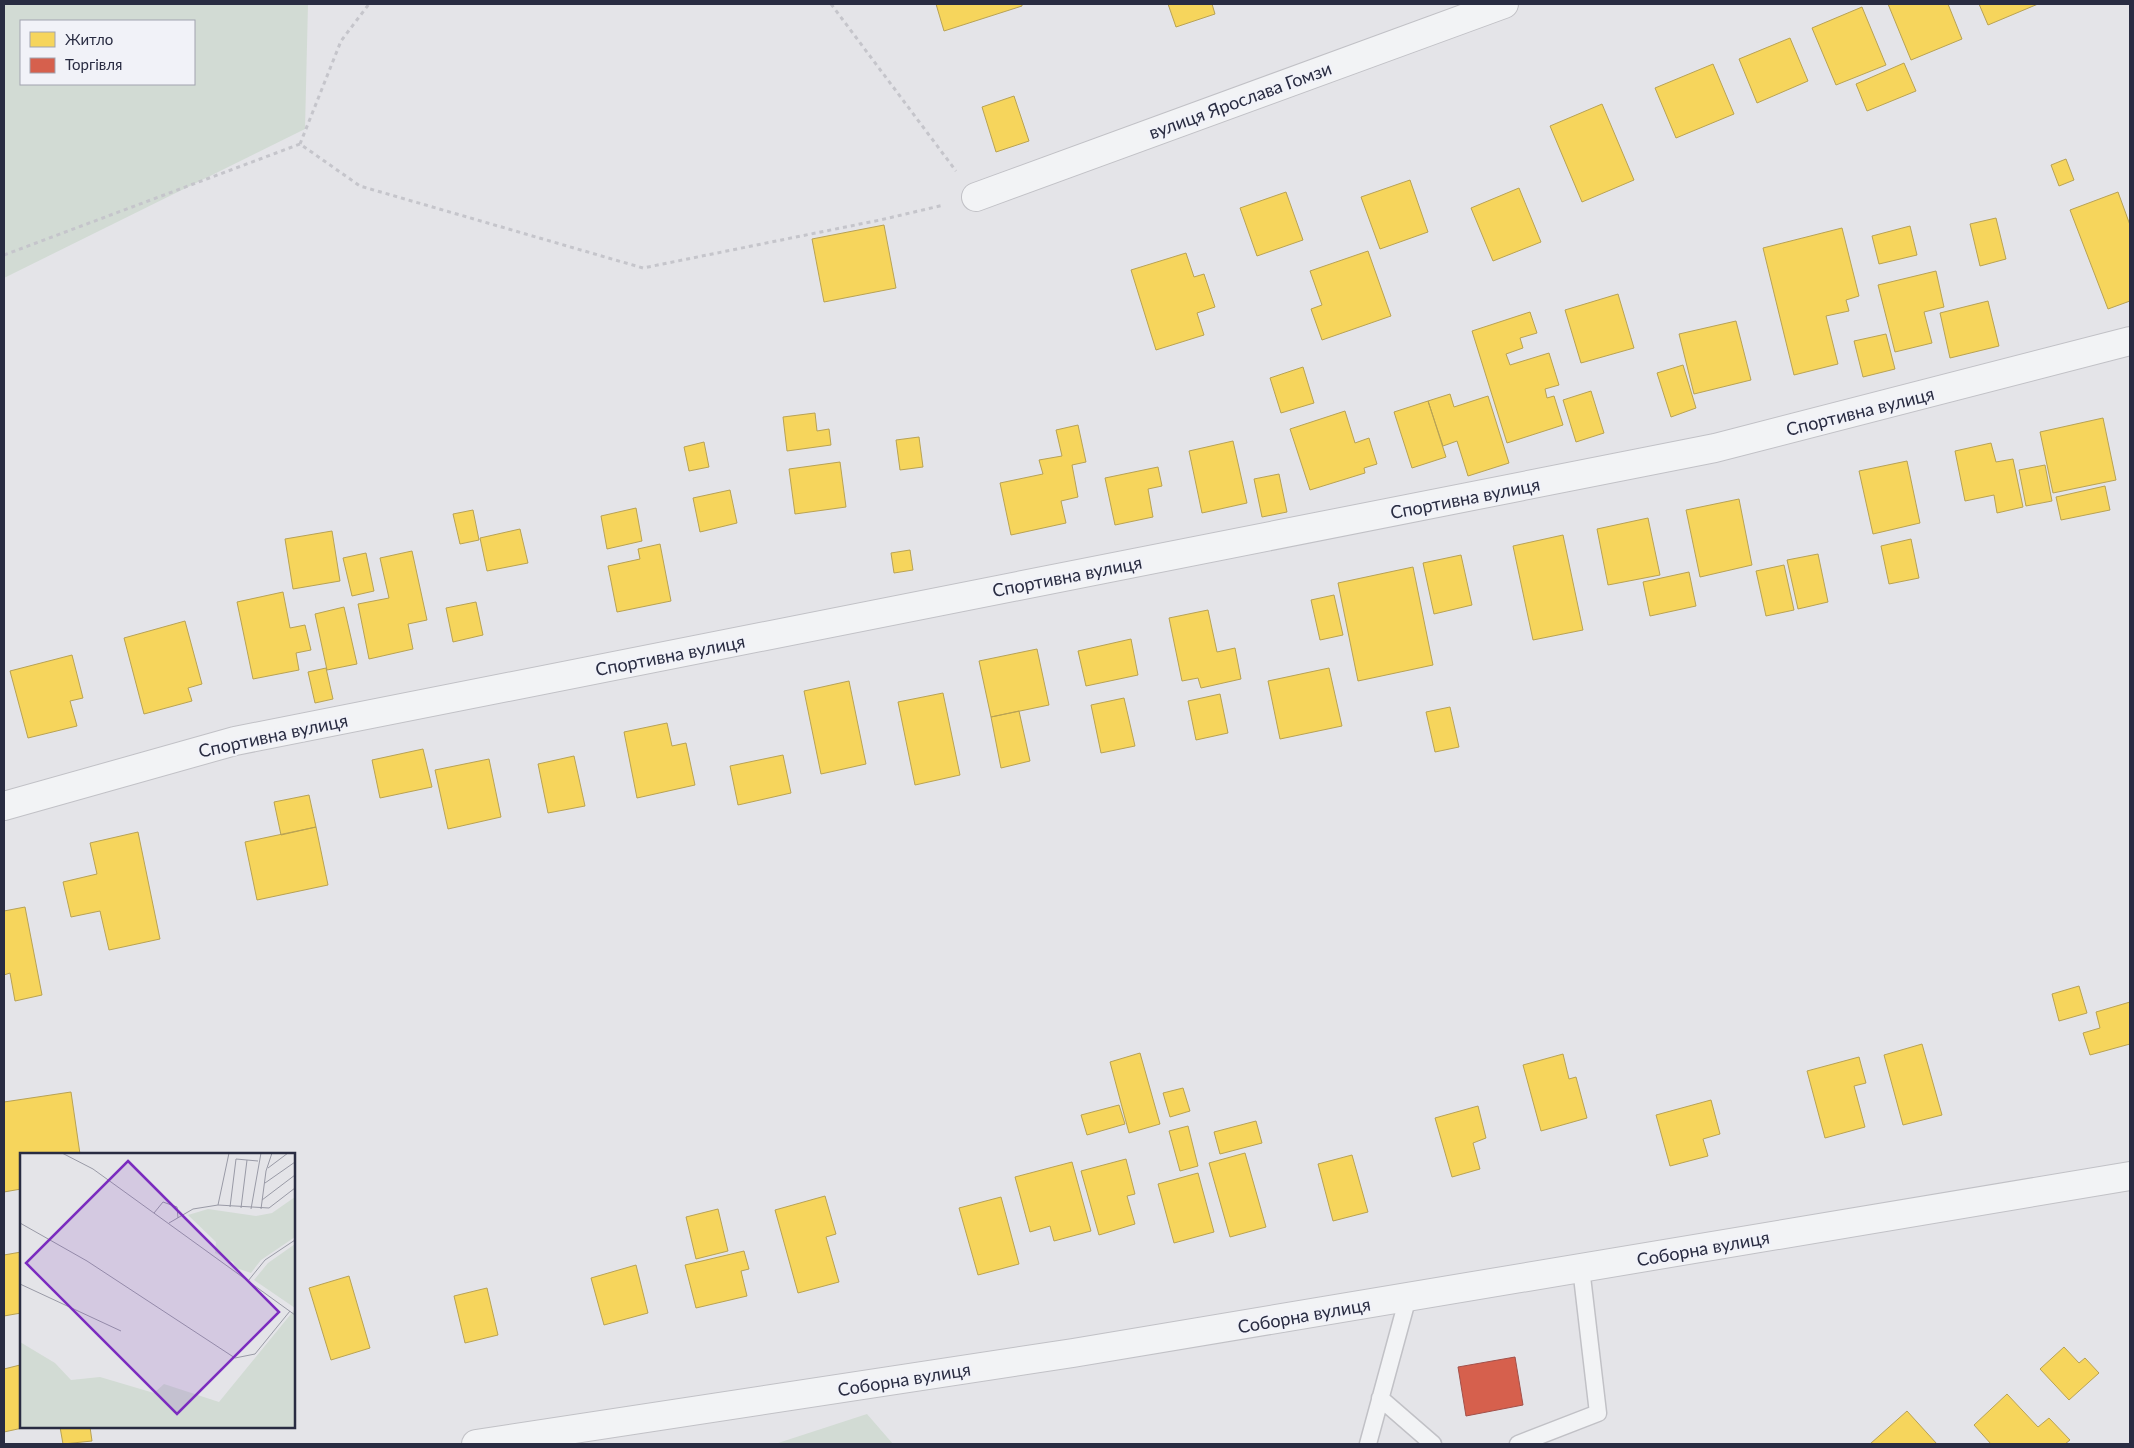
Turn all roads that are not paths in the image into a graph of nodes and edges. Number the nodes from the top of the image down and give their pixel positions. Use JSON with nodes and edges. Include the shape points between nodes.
{"nodes":[{"id":1,"x":1504,"y":4,"type":"edge"},
{"id":2,"x":976,"y":197,"type":"road end"},
{"id":3,"x":2130,"y":341,"type":"edge"},
{"id":4,"x":4,"y":806,"type":"edge"},
{"id":5,"x":2130,"y":1176,"type":"edge"},
{"id":6,"x":1581,"y":1268,"type":"junction"},
{"id":7,"x":1408,"y":1297,"type":"junction"},
{"id":8,"x":1380,"y":1398,"type":"junction"},
{"id":9,"x":476,"y":1444,"type":"edge"},
{"id":10,"x":1368,"y":1444,"type":"edge"},
{"id":11,"x":1433,"y":1444,"type":"edge"},
{"id":12,"x":1518,"y":1444,"type":"edge"}],
"edges":[{"from":1,"to":2,"type":"street","name":"вулиця Ярослава Гомзи"},
{"from":3,"to":4,"type":"street","name":"Спортивна вулиця","via":[[1715,448],[235,741]]},
{"from":5,"to":6,"type":"street","name":"Соборна вулиця"},
{"from":6,"to":7,"type":"street","name":"Соборна вулиця"},
{"from":6,"to":12,"type":"lane","via":[[1598,1413]]},
{"from":7,"to":8,"type":"lane"},
{"from":7,"to":9,"type":"street","name":"Соборна вулиця","via":[[1074,1353]]},
{"from":8,"to":10,"type":"lane"},
{"from":8,"to":11,"type":"lane"}]}
